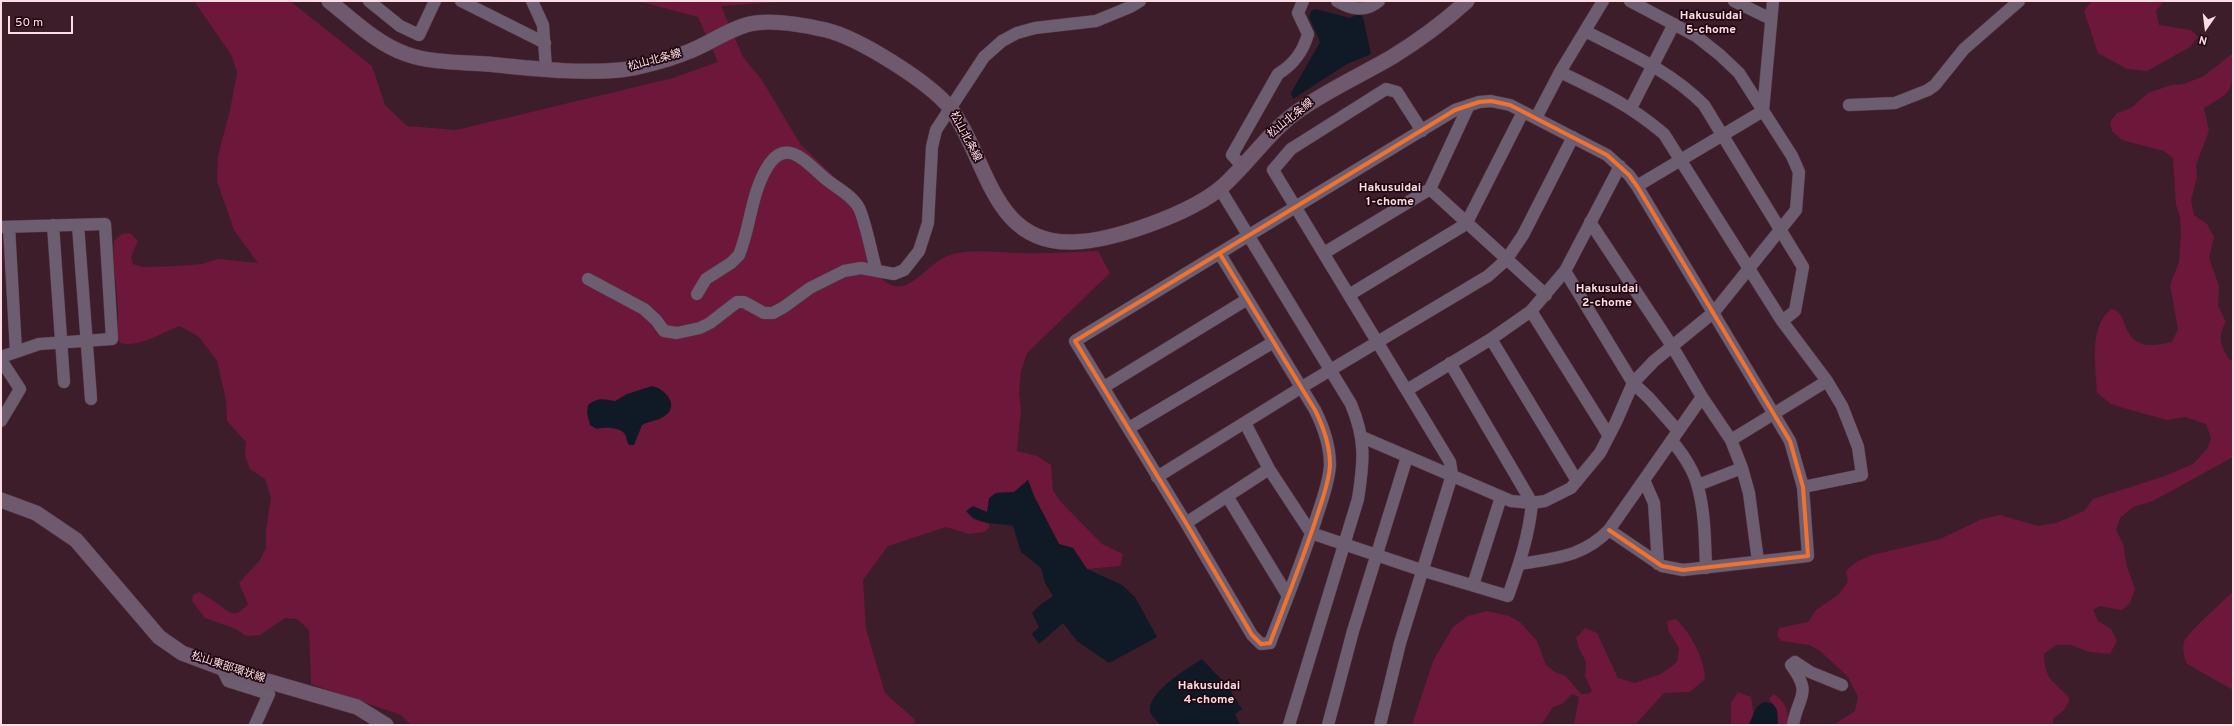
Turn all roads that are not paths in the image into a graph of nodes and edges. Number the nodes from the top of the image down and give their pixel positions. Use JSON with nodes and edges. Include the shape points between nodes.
{"nodes":[{"id":1,"x":329,"y":1,"type":"edge"},
{"id":2,"x":369,"y":1,"type":"edge"},
{"id":3,"x":436,"y":1,"type":"edge"},
{"id":4,"x":462,"y":1,"type":"edge"},
{"id":5,"x":532,"y":1,"type":"edge"},
{"id":6,"x":1140,"y":1,"type":"edge"},
{"id":7,"x":1303,"y":1,"type":"edge"},
{"id":8,"x":1337,"y":1,"type":"edge"},
{"id":9,"x":1379,"y":1,"type":"edge"},
{"id":10,"x":1467,"y":1,"type":"edge"},
{"id":11,"x":1603,"y":1,"type":"edge"},
{"id":12,"x":1630,"y":1,"type":"edge"},
{"id":13,"x":1734,"y":1,"type":"edge"},
{"id":14,"x":1773,"y":1,"type":"edge"},
{"id":15,"x":2019,"y":1,"type":"edge"},
{"id":16,"x":1771,"y":19,"type":"junction"},
{"id":17,"x":1674,"y":24,"type":"junction"},
{"id":18,"x":1585,"y":31,"type":"junction"},
{"id":19,"x":545,"y":44,"type":"junction"},
{"id":20,"x":1652,"y":65,"type":"junction"},
{"id":21,"x":546,"y":69,"type":"junction"},
{"id":22,"x":1560,"y":72,"type":"junction"},
{"id":23,"x":1469,"y":105,"type":"junction"},
{"id":24,"x":1849,"y":105,"type":"dead end"},
{"id":25,"x":1631,"y":108,"type":"junction"},
{"id":26,"x":950,"y":109,"type":"junction"},
{"id":27,"x":1763,"y":111,"type":"junction"},
{"id":28,"x":1523,"y":112,"type":"junction"},
{"id":29,"x":1536,"y":118,"type":"junction"},
{"id":30,"x":1422,"y":131,"type":"junction"},
{"id":31,"x":1573,"y":136,"type":"junction"},
{"id":32,"x":1723,"y":136,"type":"junction"},
{"id":33,"x":1682,"y":159,"type":"junction"},
{"id":34,"x":1242,"y":166,"type":"junction"},
{"id":35,"x":1620,"y":166,"type":"junction"},
{"id":36,"x":1637,"y":186,"type":"junction"},
{"id":37,"x":1220,"y":188,"type":"junction"},
{"id":38,"x":1430,"y":189,"type":"junction"},
{"id":39,"x":1296,"y":208,"type":"junction"},
{"id":40,"x":1590,"y":222,"type":"junction"},
{"id":41,"x":78,"y":224,"type":"junction"},
{"id":42,"x":1466,"y":224,"type":"junction"},
{"id":43,"x":53,"y":225,"type":"junction"},
{"id":44,"x":5,"y":227,"type":"edge"},
{"id":45,"x":1780,"y":228,"type":"junction"},
{"id":46,"x":1250,"y":236,"type":"junction"},
{"id":47,"x":1324,"y":253,"type":"junction"},
{"id":48,"x":1220,"y":254,"type":"junction"},
{"id":49,"x":1506,"y":260,"type":"junction"},
{"id":50,"x":876,"y":269,"type":"junction"},
{"id":51,"x":1750,"y":270,"type":"junction"},
{"id":52,"x":1565,"y":271,"type":"junction"},
{"id":53,"x":588,"y":279,"type":"dead end"},
{"id":54,"x":697,"y":294,"type":"dead end"},
{"id":55,"x":1546,"y":295,"type":"junction"},
{"id":56,"x":1350,"y":296,"type":"junction"},
{"id":57,"x":1246,"y":300,"type":"junction"},
{"id":58,"x":1531,"y":311,"type":"junction"},
{"id":59,"x":1714,"y":312,"type":"junction"},
{"id":60,"x":1782,"y":321,"type":"junction"},
{"id":61,"x":1491,"y":339,"type":"junction"},
{"id":62,"x":87,"y":341,"type":"junction"},
{"id":63,"x":1272,"y":342,"type":"junction"},
{"id":64,"x":1378,"y":342,"type":"junction"},
{"id":65,"x":60,"y":343,"type":"junction"},
{"id":66,"x":1672,"y":346,"type":"junction"},
{"id":67,"x":16,"y":352,"type":"junction"},
{"id":68,"x":1,"y":357,"type":"edge"},
{"id":69,"x":1,"y":360,"type":"edge"},
{"id":70,"x":1450,"y":363,"type":"junction"},
{"id":71,"x":1332,"y":370,"type":"junction"},
{"id":72,"x":1827,"y":381,"type":"junction"},
{"id":73,"x":64,"y":382,"type":"dead end"},
{"id":74,"x":1633,"y":383,"type":"junction"},
{"id":75,"x":1104,"y":387,"type":"junction"},
{"id":76,"x":1302,"y":387,"type":"junction"},
{"id":77,"x":1407,"y":390,"type":"junction"},
{"id":78,"x":1702,"y":397,"type":"junction"},
{"id":79,"x":91,"y":400,"type":"dead end"},
{"id":80,"x":1775,"y":413,"type":"junction"},
{"id":81,"x":1,"y":421,"type":"edge"},
{"id":82,"x":1245,"y":423,"type":"junction"},
{"id":83,"x":1129,"y":428,"type":"junction"},
{"id":84,"x":1609,"y":436,"type":"junction"},
{"id":85,"x":1675,"y":436,"type":"junction"},
{"id":86,"x":1362,"y":437,"type":"junction"},
{"id":87,"x":1731,"y":440,"type":"junction"},
{"id":88,"x":1406,"y":457,"type":"junction"},
{"id":89,"x":1742,"y":468,"type":"junction"},
{"id":90,"x":1270,"y":470,"type":"junction"},
{"id":91,"x":1452,"y":476,"type":"junction"},
{"id":92,"x":1157,"y":477,"type":"junction"},
{"id":93,"x":1644,"y":480,"type":"junction"},
{"id":94,"x":1577,"y":481,"type":"junction"},
{"id":95,"x":1698,"y":486,"type":"junction"},
{"id":96,"x":1803,"y":487,"type":"junction"},
{"id":97,"x":1227,"y":496,"type":"junction"},
{"id":98,"x":1501,"y":497,"type":"junction"},
{"id":99,"x":1,"y":500,"type":"edge"},
{"id":100,"x":1532,"y":503,"type":"junction"},
{"id":101,"x":1186,"y":523,"type":"junction"},
{"id":102,"x":1609,"y":530,"type":"junction"},
{"id":103,"x":1311,"y":533,"type":"junction"},
{"id":104,"x":1344,"y":544,"type":"junction"},
{"id":105,"x":1376,"y":555,"type":"junction"},
{"id":106,"x":1758,"y":561,"type":"junction"},
{"id":107,"x":1520,"y":564,"type":"junction"},
{"id":108,"x":1658,"y":564,"type":"junction"},
{"id":109,"x":1706,"y":568,"type":"junction"},
{"id":110,"x":1421,"y":570,"type":"junction"},
{"id":111,"x":1473,"y":585,"type":"junction"},
{"id":112,"x":1288,"y":596,"type":"junction"},
{"id":113,"x":222,"y":668,"type":"junction"},
{"id":114,"x":1842,"y":685,"type":"dead end"},
{"id":115,"x":255,"y":725,"type":"edge"},
{"id":116,"x":386,"y":725,"type":"edge"},
{"id":117,"x":1289,"y":725,"type":"edge"},
{"id":118,"x":1328,"y":725,"type":"edge"},
{"id":119,"x":1380,"y":725,"type":"edge"},
{"id":120,"x":1793,"y":725,"type":"edge"}],
"edges":[{"from":1,"to":21,"type":"main road","name":"松山北条線","via":[[374,37],[404,53],[430,60]]},
{"from":2,"to":3,"type":"street","via":[[400,26],[419,35]]},
{"from":4,"to":19,"type":"street"},
{"from":5,"to":19,"type":"street","via":[[543,25]]},
{"from":6,"to":26,"type":"street","via":[[1096,21],[1035,28],[1002,41],[984,57]]},
{"from":7,"to":34,"type":"street","via":[[1298,13],[1308,34],[1306,42],[1302,52],[1290,67],[1278,74],[1232,155]]},
{"from":8,"to":9,"type":"street","via":[[1356,9],[1369,7]]},
{"from":10,"to":34,"type":"main road","name":"松山北条線","via":[[1393,56],[1302,108],[1273,132]]},
{"from":11,"to":18,"type":"street"},
{"from":12,"to":17,"type":"street"},
{"from":13,"to":16,"type":"street"},
{"from":14,"to":16,"type":"street"},
{"from":15,"to":24,"type":"street","via":[[1964,49],[1928,90],[1894,103]]},
{"from":16,"to":27,"type":"street"},
{"from":17,"to":20,"type":"street"},
{"from":17,"to":27,"type":"street","via":[[1696,36],[1739,73]]},
{"from":18,"to":20,"type":"street"},
{"from":18,"to":22,"type":"street"},
{"from":19,"to":21,"type":"street"},
{"from":20,"to":25,"type":"street"},
{"from":20,"to":32,"type":"street","via":[[1684,86],[1704,104]]},
{"from":21,"to":26,"type":"main road","name":"松山北条線","via":[[622,70],[686,53],[748,24],[784,22],[829,31],[856,42],[909,74],[938,96]]},
{"from":22,"to":25,"type":"street"},
{"from":22,"to":29,"type":"street"},
{"from":23,"to":28,"type":"street","via":[[1491,102]]},
{"from":23,"to":30,"type":"street","via":[[1455,110]]},
{"from":23,"to":38,"type":"street"},
{"from":25,"to":33,"type":"street","via":[[1664,134]]},
{"from":26,"to":37,"type":"main road","name":"松山北条線","via":[[1004,211],[1026,230],[1051,241],[1087,241],[1148,224],[1174,215]]},
{"from":26,"to":50,"type":"street","via":[[936,130],[934,138],[928,224],[919,251],[904,270],[894,274]]},
{"from":27,"to":32,"type":"street"},
{"from":27,"to":45,"type":"street","via":[[1792,156],[1799,172],[1796,210]]},
{"from":28,"to":29,"type":"street"},
{"from":28,"to":42,"type":"street"},
{"from":29,"to":31,"type":"street"},
{"from":30,"to":39,"type":"street"},
{"from":30,"to":39,"type":"street","via":[[1397,92],[1386,89],[1290,149],[1273,170]]},
{"from":31,"to":35,"type":"street","via":[[1607,154]]},
{"from":31,"to":49,"type":"street","via":[[1523,235]]},
{"from":32,"to":33,"type":"street"},
{"from":32,"to":45,"type":"street"},
{"from":33,"to":36,"type":"street"},
{"from":33,"to":51,"type":"street"},
{"from":34,"to":37,"type":"main road","name":"松山北条線"},
{"from":35,"to":36,"type":"street"},
{"from":35,"to":40,"type":"street"},
{"from":36,"to":59,"type":"street"},
{"from":37,"to":46,"type":"street"},
{"from":38,"to":42,"type":"street"},
{"from":38,"to":47,"type":"street"},
{"from":39,"to":46,"type":"street"},
{"from":39,"to":47,"type":"street"},
{"from":40,"to":52,"type":"street"},
{"from":40,"to":66,"type":"street"},
{"from":41,"to":43,"type":"street"},
{"from":41,"to":62,"type":"street"},
{"from":41,"to":62,"type":"street","via":[[104,224],[112,339]]},
{"from":42,"to":49,"type":"street"},
{"from":42,"to":56,"type":"street"},
{"from":43,"to":44,"type":"street"},
{"from":43,"to":65,"type":"street"},
{"from":44,"to":67,"type":"street"},
{"from":45,"to":51,"type":"street"},
{"from":45,"to":60,"type":"street","via":[[1803,267],[1795,311]]},
{"from":46,"to":48,"type":"street"},
{"from":46,"to":71,"type":"street"},
{"from":47,"to":56,"type":"street"},
{"from":48,"to":57,"type":"street"},
{"from":48,"to":75,"type":"street","via":[[1075,342]]},
{"from":49,"to":55,"type":"street"},
{"from":49,"to":64,"type":"street","via":[[1488,276]]},
{"from":50,"to":53,"type":"street","via":[[844,271],[810,288],[772,313],[764,313],[744,302],[737,302],[710,323],[677,333],[664,331],[644,309]]},
{"from":50,"to":54,"type":"street","via":[[859,208],[810,163],[789,153],[779,155],[771,162],[761,180],[739,255],[732,263],[706,279]]},
{"from":51,"to":59,"type":"street"},
{"from":51,"to":60,"type":"street"},
{"from":52,"to":55,"type":"street"},
{"from":52,"to":74,"type":"street"},
{"from":55,"to":58,"type":"street"},
{"from":56,"to":64,"type":"street"},
{"from":57,"to":63,"type":"street"},
{"from":57,"to":75,"type":"street"},
{"from":58,"to":61,"type":"street"},
{"from":58,"to":84,"type":"street"},
{"from":59,"to":66,"type":"street"},
{"from":59,"to":80,"type":"street"},
{"from":60,"to":72,"type":"street"},
{"from":61,"to":70,"type":"street"},
{"from":61,"to":94,"type":"street"},
{"from":62,"to":65,"type":"street"},
{"from":62,"to":79,"type":"street"},
{"from":63,"to":76,"type":"street"},
{"from":63,"to":83,"type":"street"},
{"from":64,"to":71,"type":"street"},
{"from":64,"to":77,"type":"street"},
{"from":65,"to":67,"type":"street","via":[[39,344]]},
{"from":65,"to":73,"type":"street"},
{"from":66,"to":74,"type":"street"},
{"from":66,"to":78,"type":"street"},
{"from":67,"to":68,"type":"street"},
{"from":69,"to":81,"type":"street","via":[[20,389]]},
{"from":70,"to":77,"type":"street"},
{"from":70,"to":100,"type":"street"},
{"from":71,"to":76,"type":"street"},
{"from":71,"to":86,"type":"street","via":[[1351,404]]},
{"from":72,"to":80,"type":"street"},
{"from":72,"to":96,"type":"street","via":[[1842,406],[1858,447],[1862,475]]},
{"from":74,"to":84,"type":"street"},
{"from":74,"to":85,"type":"street","via":[[1649,398]]},
{"from":75,"to":83,"type":"street"},
{"from":76,"to":82,"type":"street"},
{"from":76,"to":103,"type":"street","via":[[1325,430],[1329,447],[1330,466],[1327,483]]},
{"from":77,"to":91,"type":"street","via":[[1450,462]]},
{"from":78,"to":85,"type":"street"},
{"from":78,"to":87,"type":"street"},
{"from":80,"to":87,"type":"street"},
{"from":80,"to":96,"type":"street","via":[[1790,441]]},
{"from":82,"to":90,"type":"street"},
{"from":82,"to":92,"type":"street"},
{"from":83,"to":92,"type":"street"},
{"from":84,"to":94,"type":"street","via":[[1600,453]]},
{"from":85,"to":93,"type":"street"},
{"from":85,"to":95,"type":"street","via":[[1680,452]]},
{"from":86,"to":88,"type":"street"},
{"from":86,"to":104,"type":"street","via":[[1362,475],[1358,499]]},
{"from":87,"to":89,"type":"street"},
{"from":88,"to":91,"type":"street"},
{"from":88,"to":105,"type":"street"},
{"from":89,"to":95,"type":"street"},
{"from":89,"to":106,"type":"street","via":[[1749,493]]},
{"from":90,"to":97,"type":"street"},
{"from":90,"to":103,"type":"street"},
{"from":91,"to":98,"type":"street"},
{"from":91,"to":110,"type":"street"},
{"from":92,"to":101,"type":"street"},
{"from":93,"to":102,"type":"street"},
{"from":93,"to":108,"type":"street","via":[[1654,503]]},
{"from":94,"to":100,"type":"street","via":[[1557,497]]},
{"from":95,"to":109,"type":"street","via":[[1704,524]]},
{"from":96,"to":106,"type":"street","via":[[1808,556]]},
{"from":97,"to":101,"type":"street"},
{"from":97,"to":112,"type":"street"},
{"from":98,"to":100,"type":"street"},
{"from":98,"to":111,"type":"street"},
{"from":99,"to":113,"type":"main road","name":"松山東部環状線","via":[[36,513],[76,540],[159,637],[182,653]]},
{"from":100,"to":107,"type":"street"},
{"from":101,"to":112,"type":"street","via":[[1252,635],[1261,644],[1270,643]]},
{"from":102,"to":107,"type":"street","via":[[1598,541],[1583,550]]},
{"from":102,"to":108,"type":"street"},
{"from":103,"to":104,"type":"street"},
{"from":103,"to":112,"type":"street"},
{"from":104,"to":105,"type":"street"},
{"from":104,"to":117,"type":"street"},
{"from":105,"to":110,"type":"street"},
{"from":105,"to":118,"type":"street"},
{"from":106,"to":109,"type":"street"},
{"from":107,"to":111,"type":"street","via":[[1508,596]]},
{"from":108,"to":109,"type":"street","via":[[1683,570]]},
{"from":110,"to":111,"type":"street"},
{"from":110,"to":119,"type":"street"},
{"from":113,"to":115,"type":"street","via":[[228,680],[269,694]]},
{"from":113,"to":116,"type":"main road","name":"松山東部環状線","via":[[357,707]]},
{"from":114,"to":120,"type":"street","via":[[1810,672],[1795,662],[1791,665],[1803,687],[1803,698]]}]}
